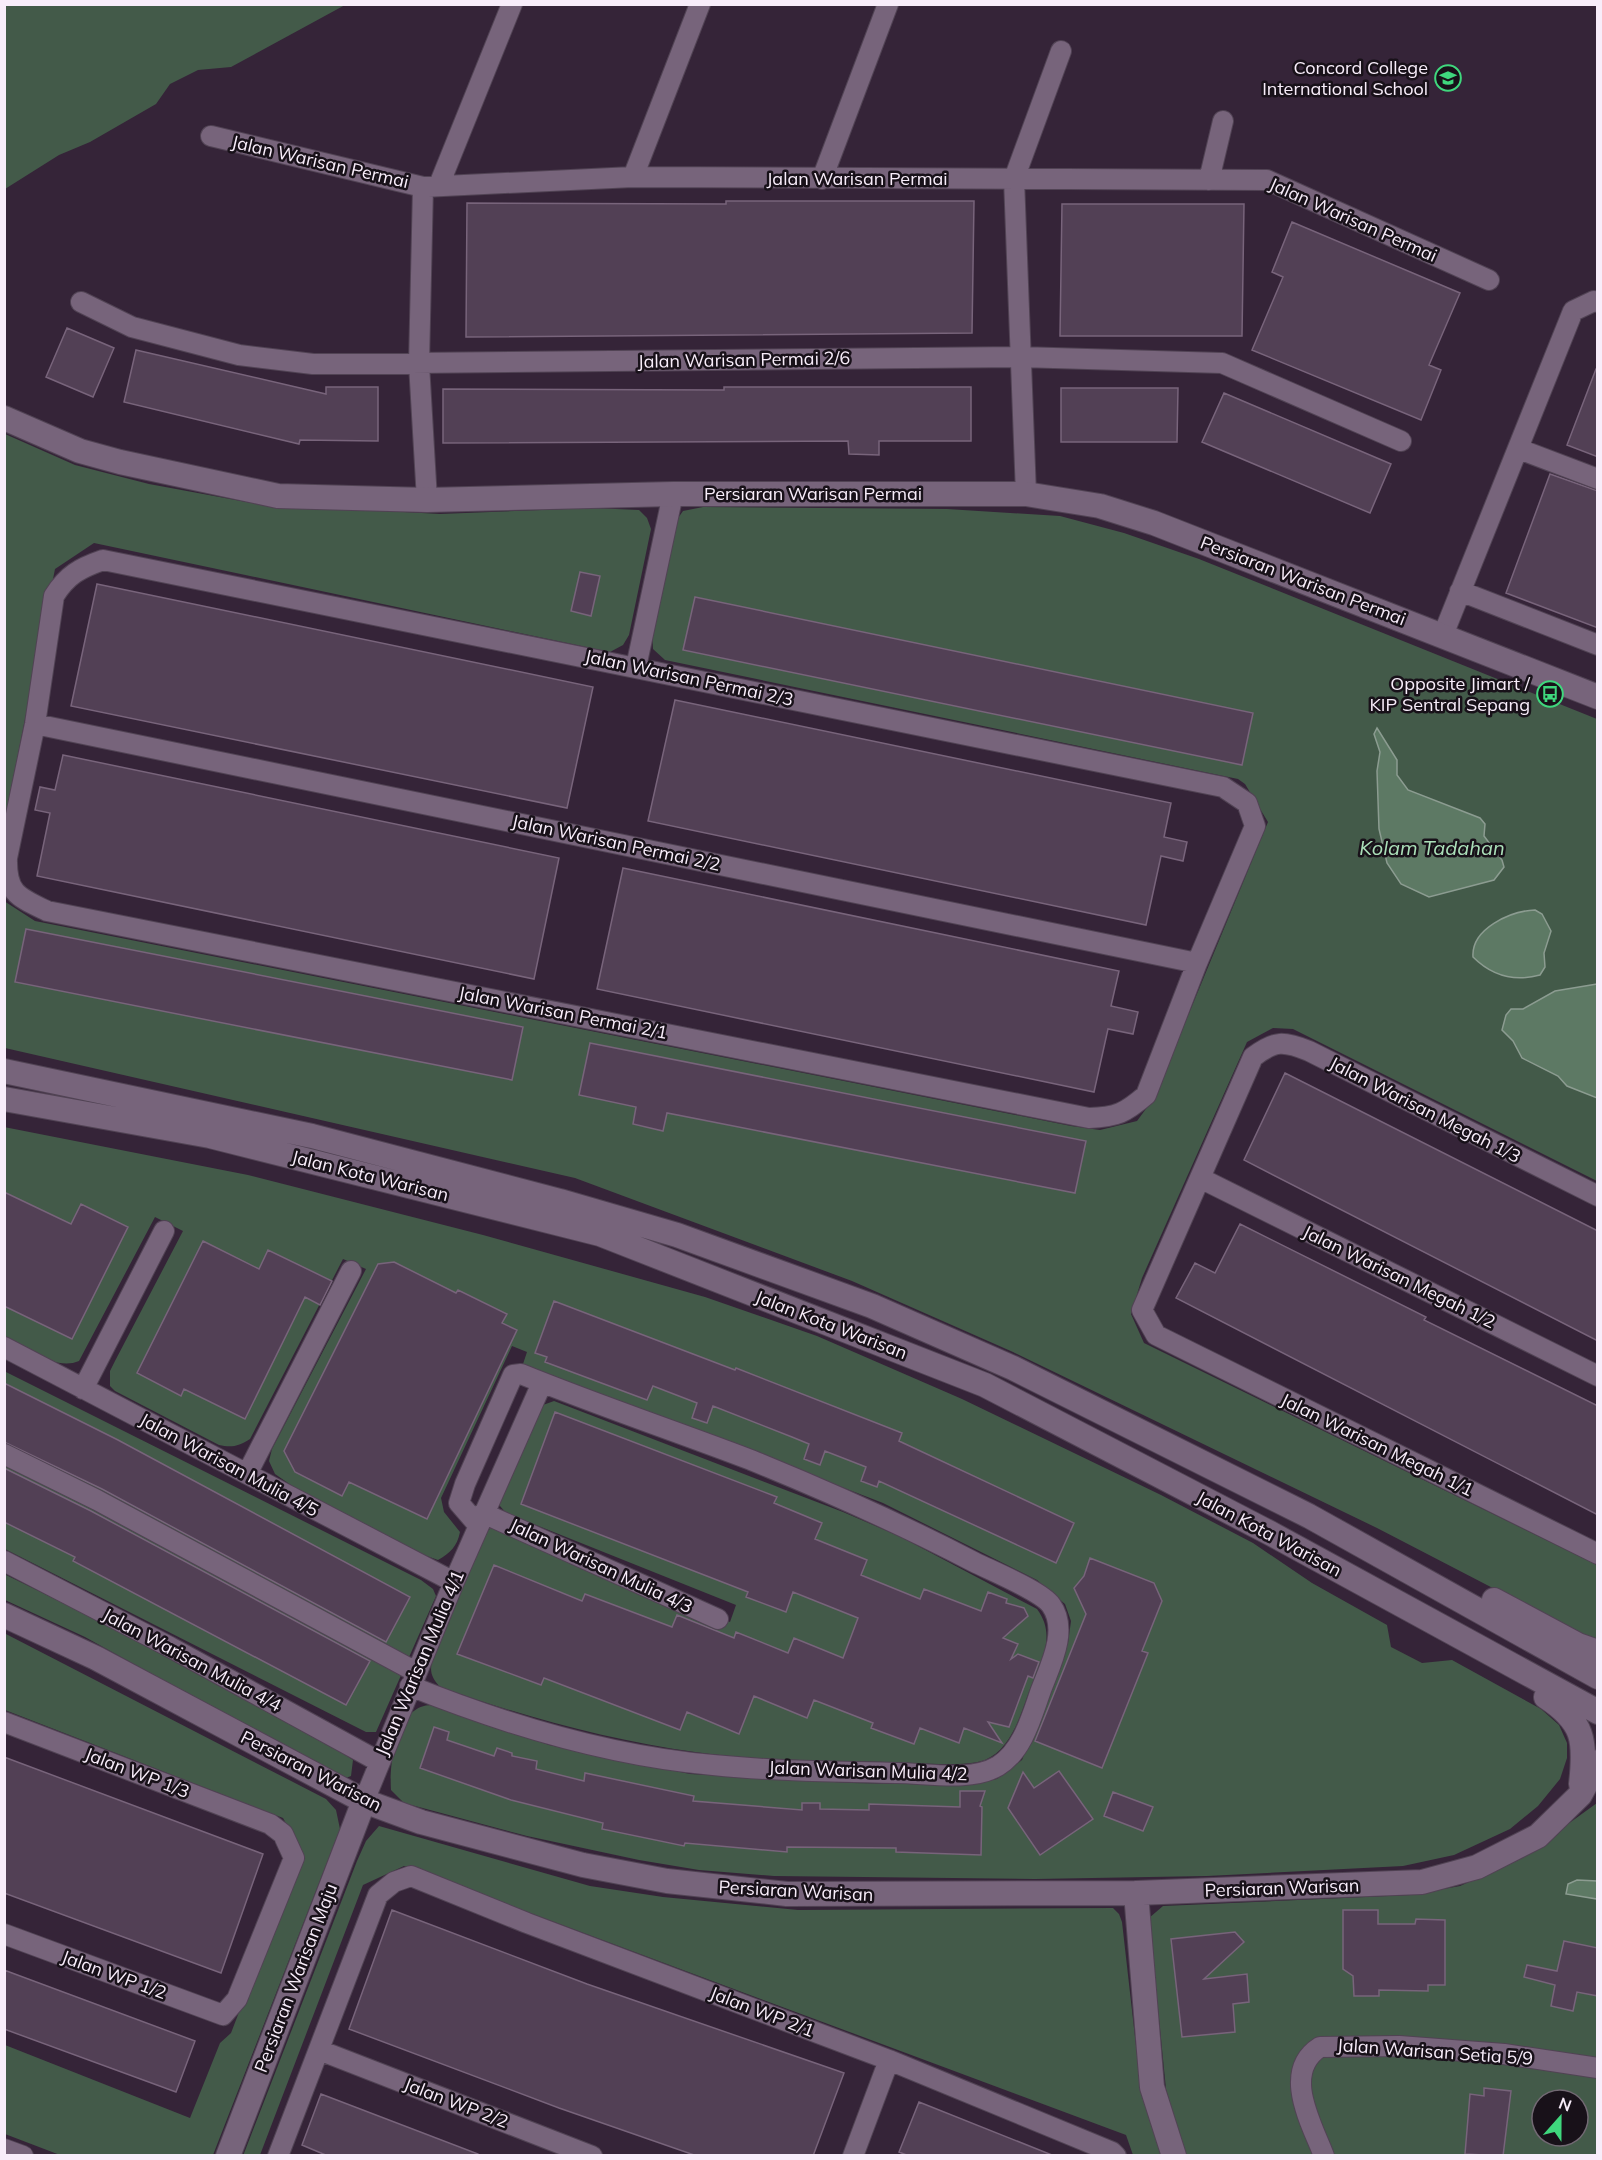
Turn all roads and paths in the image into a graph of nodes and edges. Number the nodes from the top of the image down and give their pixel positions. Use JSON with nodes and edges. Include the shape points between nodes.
{"nodes":[{"id":1,"x":512,"y":4,"type":"edge"},
{"id":2,"x":700,"y":4,"type":"edge"},
{"id":3,"x":888,"y":4,"type":"edge"},
{"id":4,"x":1061,"y":51,"type":"dead end"},
{"id":5,"x":1223,"y":121,"type":"dead end"},
{"id":6,"x":210,"y":136,"type":"dead end"},
{"id":7,"x":633,"y":177,"type":"junction"},
{"id":8,"x":822,"y":179,"type":"junction"},
{"id":9,"x":1014,"y":179,"type":"junction"},
{"id":10,"x":1209,"y":180,"type":"junction"},
{"id":11,"x":431,"y":186,"type":"junction"},
{"id":12,"x":1489,"y":280,"type":"dead end"},
{"id":13,"x":81,"y":302,"type":"dead end"},
{"id":14,"x":1596,"y":302,"type":"edge"},
{"id":15,"x":1020,"y":357,"type":"junction"},
{"id":16,"x":419,"y":364,"type":"junction"},
{"id":17,"x":4,"y":418,"type":"edge"},
{"id":18,"x":1401,"y":441,"type":"dead end"},
{"id":19,"x":1519,"y":449,"type":"junction"},
{"id":20,"x":1598,"y":479,"type":"edge"},
{"id":21,"x":673,"y":494,"type":"junction"},
{"id":22,"x":1026,"y":494,"type":"junction"},
{"id":23,"x":428,"y":501,"type":"junction"},
{"id":24,"x":1460,"y":591,"type":"junction"},
{"id":25,"x":1443,"y":635,"type":"junction"},
{"id":26,"x":1598,"y":645,"type":"edge"},
{"id":27,"x":636,"y":667,"type":"junction"},
{"id":28,"x":1598,"y":697,"type":"edge"},
{"id":29,"x":35,"y":724,"type":"junction"},
{"id":30,"x":1197,"y":963,"type":"junction"},
{"id":31,"x":4,"y":1071,"type":"edge"},
{"id":32,"x":4,"y":1099,"type":"edge"},
{"id":33,"x":1200,"y":1178,"type":"junction"},
{"id":34,"x":1598,"y":1196,"type":"edge"},
{"id":35,"x":164,"y":1231,"type":"dead end"},
{"id":36,"x":351,"y":1271,"type":"dead end"},
{"id":37,"x":4,"y":1347,"type":"edge"},
{"id":38,"x":1598,"y":1376,"type":"edge"},
{"id":39,"x":542,"y":1383,"type":"junction"},
{"id":40,"x":83,"y":1389,"type":"junction"},
{"id":41,"x":4,"y":1454,"type":"edge"},
{"id":42,"x":247,"y":1474,"type":"junction"},
{"id":43,"x":1309,"y":1516,"type":"junction"},
{"id":44,"x":481,"y":1519,"type":"junction"},
{"id":45,"x":1269,"y":1533,"type":"junction"},
{"id":46,"x":1598,"y":1554,"type":"edge"},
{"id":47,"x":4,"y":1562,"type":"edge"},
{"id":48,"x":454,"y":1582,"type":"junction"},
{"id":49,"x":4,"y":1615,"type":"edge"},
{"id":50,"x":718,"y":1620,"type":"dead end"},
{"id":51,"x":1598,"y":1652,"type":"edge"},
{"id":52,"x":1598,"y":1677,"type":"edge"},
{"id":53,"x":413,"y":1679,"type":"junction"},
{"id":54,"x":1598,"y":1712,"type":"edge"},
{"id":55,"x":4,"y":1722,"type":"edge"},
{"id":56,"x":378,"y":1761,"type":"junction"},
{"id":57,"x":1598,"y":1762,"type":"edge"},
{"id":58,"x":1589,"y":1790,"type":"edge"},
{"id":59,"x":364,"y":1801,"type":"junction"},
{"id":60,"x":1136,"y":1893,"type":"junction"},
{"id":61,"x":4,"y":1934,"type":"edge"},
{"id":62,"x":223,"y":2015,"type":"joint"},
{"id":63,"x":319,"y":2050,"type":"junction"},
{"id":64,"x":889,"y":2060,"type":"junction"},
{"id":65,"x":1598,"y":2068,"type":"edge"},
{"id":66,"x":4,"y":2149,"type":"edge"},
{"id":67,"x":1114,"y":2154,"type":"edge"},
{"id":68,"x":23,"y":2156,"type":"edge"},
{"id":69,"x":228,"y":2156,"type":"edge"},
{"id":70,"x":278,"y":2156,"type":"edge"},
{"id":71,"x":592,"y":2156,"type":"edge"},
{"id":72,"x":853,"y":2156,"type":"edge"},
{"id":73,"x":1174,"y":2156,"type":"edge"},
{"id":74,"x":1324,"y":2156,"type":"edge"}],
"edges":[{"from":1,"to":11,"type":"street"},
{"from":2,"to":7,"type":"street"},
{"from":3,"to":8,"type":"street"},
{"from":4,"to":9,"type":"street"},
{"from":5,"to":10,"type":"street"},
{"from":6,"to":11,"type":"street","name":"Jalan Warisan Permai"},
{"from":7,"to":8,"type":"street","name":"Jalan Warisan Permai"},
{"from":7,"to":11,"type":"street","name":"Jalan Warisan Permai"},
{"from":8,"to":9,"type":"street","name":"Jalan Warisan Permai"},
{"from":9,"to":10,"type":"street","name":"Jalan Warisan Permai"},
{"from":9,"to":15,"type":"street"},
{"from":10,"to":12,"type":"street","name":"Jalan Warisan Permai","via":[[1267,180]]},
{"from":11,"to":16,"type":"street"},
{"from":13,"to":16,"type":"street","name":"Jalan Warisan Permai 2/6","via":[[132,327],[239,355],[313,364]]},
{"from":14,"to":19,"type":"street","via":[[1573,311]]},
{"from":15,"to":16,"type":"street","name":"Jalan Warisan Permai 2/6"},
{"from":15,"to":18,"type":"street","name":"Jalan Warisan Permai 2/6","via":[[1221,363]]},
{"from":15,"to":22,"type":"street"},
{"from":16,"to":23,"type":"street"},
{"from":17,"to":23,"type":"street","name":"Persiaran Warisan Permai","via":[[80,451],[278,496]]},
{"from":19,"to":20,"type":"street"},
{"from":19,"to":24,"type":"street"},
{"from":21,"to":22,"type":"street","name":"Persiaran Warisan Permai"},
{"from":21,"to":23,"type":"street","name":"Persiaran Warisan Permai"},
{"from":21,"to":27,"type":"street"},
{"from":22,"to":25,"type":"street","name":"Persiaran Warisan Permai","via":[[1100,506],[1154,524]]},
{"from":24,"to":25,"type":"street"},
{"from":24,"to":26,"type":"street"},
{"from":25,"to":28,"type":"street","name":"Persiaran Warisan Permai"},
{"from":27,"to":29,"type":"street","name":"Jalan Warisan Permai 2/3","via":[[103,560],[64,579],[54,596]]},
{"from":27,"to":30,"type":"street","name":"Jalan Warisan Permai 2/3","via":[[1222,787],[1247,803],[1256,825]]},
{"from":29,"to":30,"type":"street","name":"Jalan Warisan Permai 2/2"},
{"from":29,"to":30,"type":"street","name":"Jalan Warisan Permai 2/1","via":[[6,879],[21,899],[47,911],[1089,1118],[1113,1117],[1129,1110],[1146,1095]]},
{"from":31,"to":43,"type":"street","name":"Jalan Kota Warisan","via":[[312,1136],[677,1234],[872,1306],[1013,1368]]},
{"from":32,"to":45,"type":"street","name":"Jalan Kota Warisan","via":[[210,1136],[600,1234],[985,1385]]},
{"from":33,"to":34,"type":"street","name":"Jalan Warisan Megah 1/3","via":[[1253,1057],[1264,1048],[1290,1043]]},
{"from":33,"to":38,"type":"street","name":"Jalan Warisan Megah 1/2"},
{"from":33,"to":46,"type":"street","name":"Jalan Warisan Megah 1/1","via":[[1142,1310],[1156,1335]]},
{"from":35,"to":40,"type":"street"},
{"from":36,"to":42,"type":"street"},
{"from":37,"to":40,"type":"street","name":"Jalan Warisan Mulia 4/5"},
{"from":39,"to":44,"type":"street","name":"Jalan Warisan Mulia 4/1"},
{"from":39,"to":44,"type":"street","via":[[521,1374],[513,1375],[490,1423],[459,1503]]},
{"from":39,"to":53,"type":"street","name":"Jalan Warisan Mulia 4/2","via":[[750,1460],[886,1516],[1051,1604],[1058,1637],[1029,1722],[1016,1750],[999,1766],[976,1774],[714,1766],[552,1735],[454,1704]]},
{"from":40,"to":42,"type":"street","name":"Jalan Warisan Mulia 4/5"},
{"from":41,"to":53,"type":"street","name":"Jalan Warisan Mulia 4/2","via":[[97,1500]]},
{"from":42,"to":48,"type":"street","name":"Jalan Warisan Mulia 4/5"},
{"from":43,"to":51,"type":"street","via":[[1412,1556]]},
{"from":43,"to":52,"type":"street","name":"Jalan Kota Warisan"},
{"from":44,"to":48,"type":"street","name":"Jalan Warisan Mulia 4/1"},
{"from":44,"to":50,"type":"street","name":"Jalan Warisan Mulia 4/3"},
{"from":45,"to":54,"type":"street","name":"Jalan Kota Warisan"},
{"from":45,"to":58,"type":"street","via":[[1375,1603],[1565,1709],[1581,1729]]},
{"from":47,"to":56,"type":"street","name":"Jalan Warisan Mulia 4/4"},
{"from":48,"to":53,"type":"street","name":"Jalan Warisan Mulia 4/1"},
{"from":49,"to":59,"type":"street","name":"Persiaran Warisan","via":[[96,1658]]},
{"from":53,"to":56,"type":"street","name":"Jalan Warisan Mulia 4/1"},
{"from":55,"to":62,"type":"street","name":"Jalan WP 1/3","via":[[270,1824],[283,1834],[294,1858],[237,1999]]},
{"from":56,"to":59,"type":"street","name":"Jalan Warisan Mulia 4/1"},
{"from":57,"to":58,"type":"street","name":"Persiaran Warisan"},
{"from":58,"to":60,"type":"street","name":"Persiaran Warisan","via":[[1538,1836],[1497,1858],[1444,1878],[1403,1885]]},
{"from":59,"to":60,"type":"street","name":"Persiaran Warisan","via":[[506,1846],[667,1881],[787,1894]]},
{"from":59,"to":69,"type":"street","name":"Persiaran Warisan Maju"},
{"from":60,"to":73,"type":"street","via":[[1152,2086]]},
{"from":61,"to":62,"type":"street","name":"Jalan WP 1/2"},
{"from":63,"to":64,"type":"street","name":"Jalan WP 2/1","via":[[378,1894],[411,1876]]},
{"from":63,"to":70,"type":"street"},
{"from":63,"to":71,"type":"street","name":"Jalan WP 2/2"},
{"from":64,"to":67,"type":"street","name":"Jalan WP 2/1"},
{"from":64,"to":72,"type":"street"},
{"from":65,"to":74,"type":"street","name":"Jalan Warisan Setia 5/9","via":[[1504,2054],[1399,2046],[1320,2047],[1311,2052],[1302,2067],[1301,2084],[1302,2100]]},
{"from":66,"to":68,"type":"street"}]}
